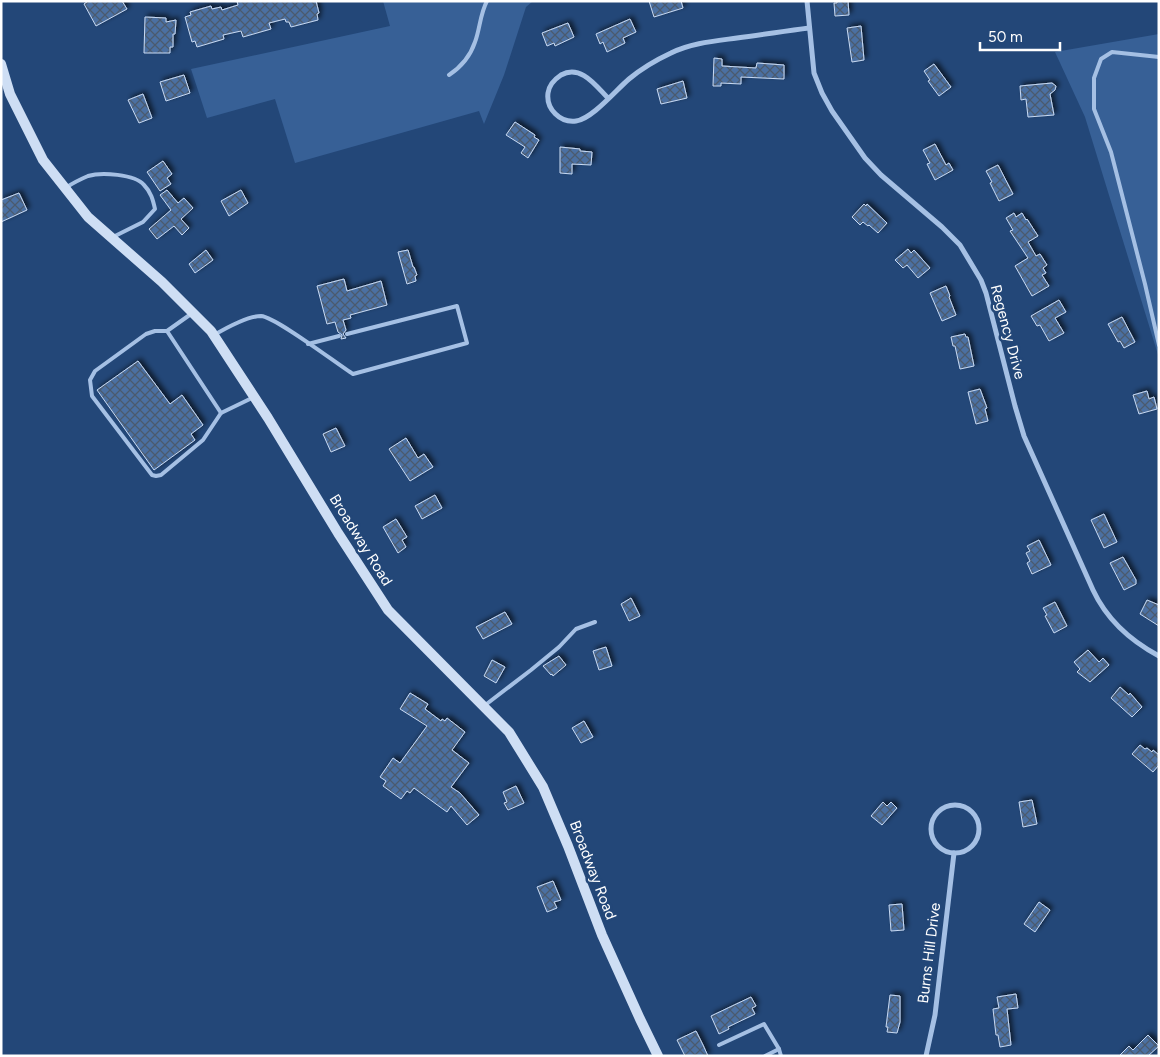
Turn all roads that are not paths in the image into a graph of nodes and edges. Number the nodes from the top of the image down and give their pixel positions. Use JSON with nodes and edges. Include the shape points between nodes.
{"nodes":[{"id":1,"x":488,"y":1,"type":"edge"},
{"id":2,"x":807,"y":1,"type":"edge"},
{"id":3,"x":809,"y":28,"type":"junction"},
{"id":4,"x":1159,"y":57,"type":"edge"},
{"id":5,"x":1,"y":64,"type":"edge"},
{"id":6,"x":449,"y":75,"type":"dead end"},
{"id":7,"x":4,"y":81,"type":"edge"},
{"id":8,"x":608,"y":98,"type":"junction"},
{"id":9,"x":64,"y":188,"type":"junction"},
{"id":10,"x":112,"y":238,"type":"junction"},
{"id":11,"x":193,"y":313,"type":"junction"},
{"id":12,"x":167,"y":331,"type":"junction"},
{"id":13,"x":347,"y":334,"type":"dead end"},
{"id":14,"x":214,"y":335,"type":"junction"},
{"id":15,"x":339,"y":336,"type":"dead end"},
{"id":16,"x":308,"y":344,"type":"junction"},
{"id":17,"x":1159,"y":345,"type":"edge"},
{"id":18,"x":254,"y":397,"type":"junction"},
{"id":19,"x":221,"y":413,"type":"junction"},
{"id":20,"x":595,"y":622,"type":"dead end"},
{"id":21,"x":1159,"y":656,"type":"edge"},
{"id":22,"x":483,"y":706,"type":"junction"},
{"id":23,"x":954,"y":853,"type":"junction"},
{"id":24,"x":719,"y":1045,"type":"dead end"},
{"id":25,"x":779,"y":1048,"type":"junction"},
{"id":26,"x":658,"y":1056,"type":"edge"},
{"id":27,"x":765,"y":1056,"type":"edge"},
{"id":28,"x":781,"y":1056,"type":"edge"},
{"id":29,"x":926,"y":1056,"type":"edge"}],
"edges":[{"from":1,"to":6,"type":"lane","via":[[469,56]]},
{"from":2,"to":3,"type":"street","name":"Regency Drive"},
{"from":3,"to":8,"type":"street","via":[[714,41],[672,52],[641,69]]},
{"from":3,"to":21,"type":"street","name":"Regency Drive","via":[[814,73],[832,111],[865,158],[951,236],[975,268],[986,293],[1024,436],[1092,590],[1122,632]]},
{"from":4,"to":17,"type":"lane","via":[[1112,52],[1101,59],[1094,78],[1094,109],[1111,152]]},
{"from":5,"to":7,"type":"main road","name":"Broadway Road"},
{"from":7,"to":9,"type":"main road","name":"Broadway Road","via":[[43,160]]},
{"from":8,"to":8,"type":"street","via":[[588,78],[572,72],[557,78],[548,92],[551,108],[569,121],[584,119]]},
{"from":9,"to":10,"type":"main road","name":"Broadway Road","via":[[88,217]]},
{"from":9,"to":10,"type":"lane","via":[[101,174],[124,176],[143,183],[152,196],[155,209],[143,222]]},
{"from":10,"to":11,"type":"main road","name":"Broadway Road"},
{"from":11,"to":12,"type":"lane"},
{"from":11,"to":14,"type":"main road","name":"Broadway Road"},
{"from":12,"to":19,"type":"lane"},
{"from":12,"to":19,"type":"lane","via":[[146,334],[95,370],[90,380],[92,396],[156,476],[203,440]]},
{"from":13,"to":16,"type":"lane","via":[[457,306],[467,343],[353,374]]},
{"from":14,"to":16,"type":"lane","via":[[235,323],[262,316],[286,327]]},
{"from":14,"to":18,"type":"main road","name":"Broadway Road"},
{"from":15,"to":16,"type":"lane"},
{"from":18,"to":19,"type":"lane"},
{"from":18,"to":22,"type":"main road","name":"Broadway Road","via":[[388,610]]},
{"from":20,"to":22,"type":"lane","via":[[576,630]]},
{"from":22,"to":26,"type":"main road","name":"Broadway Road","via":[[509,732],[543,787],[602,935]]},
{"from":23,"to":23,"type":"street","via":[[964,852],[972,846],[978,832],[975,817],[968,810],[948,806],[933,819],[931,829],[936,844]]},
{"from":23,"to":29,"type":"street","name":"Burns Hill Drive","via":[[935,1015]]},
{"from":24,"to":25,"type":"lane","via":[[764,1024]]},
{"from":25,"to":27,"type":"lane"},
{"from":25,"to":28,"type":"lane"}]}
